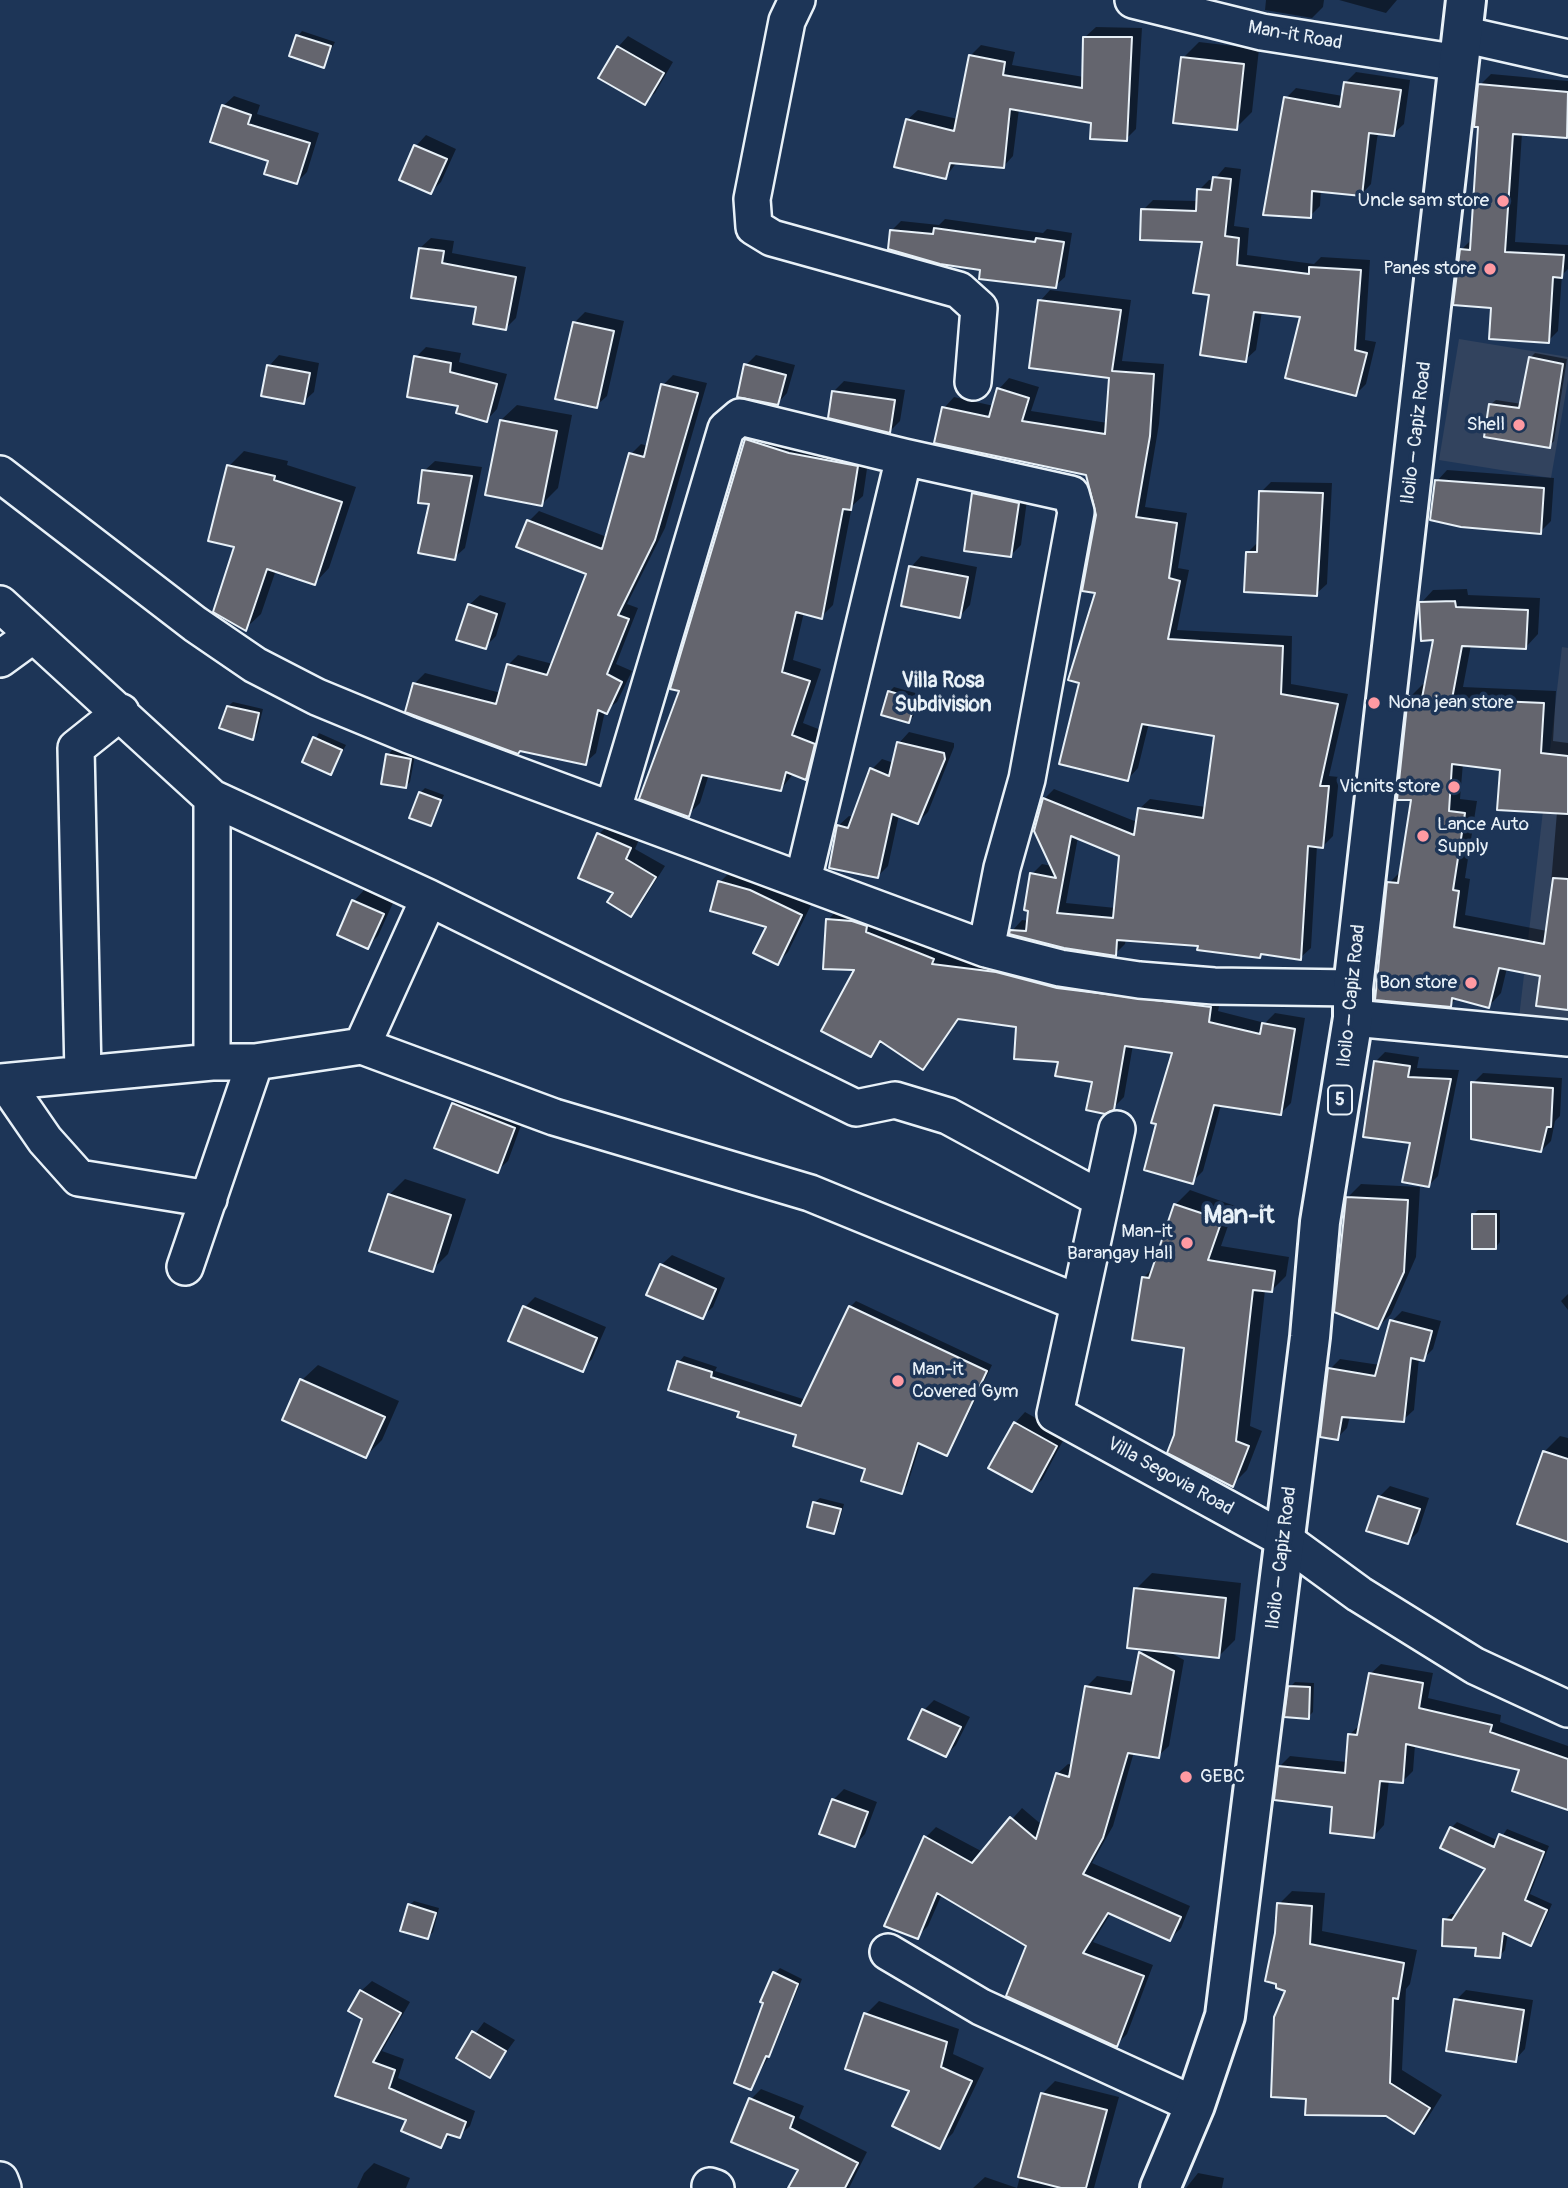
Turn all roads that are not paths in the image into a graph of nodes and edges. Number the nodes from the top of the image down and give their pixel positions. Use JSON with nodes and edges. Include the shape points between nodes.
{"nodes":[{"id":1,"x":797,"y":0,"type":"edge"},
{"id":2,"x":1133,"y":0,"type":"edge"},
{"id":3,"x":1462,"y":32,"type":"edge"},
{"id":4,"x":1568,"y":58,"type":"edge"},
{"id":5,"x":973,"y":382,"type":"dead end"},
{"id":6,"x":904,"y":457,"type":"junction"},
{"id":7,"x":0,"y":474,"type":"edge"},
{"id":8,"x":0,"y":604,"type":"edge"},
{"id":9,"x":33,"y":635,"type":"junction"},
{"id":10,"x":0,"y":659,"type":"edge"},
{"id":11,"x":121,"y":712,"type":"junction"},
{"id":12,"x":212,"y":798,"type":"junction"},
{"id":13,"x":612,"y":809,"type":"junction"},
{"id":14,"x":803,"y":880,"type":"junction"},
{"id":15,"x":429,"y":898,"type":"junction"},
{"id":16,"x":986,"y":949,"type":"junction"},
{"id":17,"x":1353,"y":1003,"type":"junction"},
{"id":18,"x":1568,"y":1038,"type":"edge"},
{"id":19,"x":362,"y":1046,"type":"junction"},
{"id":20,"x":212,"y":1062,"type":"junction"},
{"id":21,"x":255,"y":1062,"type":"junction"},
{"id":22,"x":83,"y":1074,"type":"junction"},
{"id":23,"x":3,"y":1082,"type":"edge"},
{"id":24,"x":1117,"y":1129,"type":"dead end"},
{"id":25,"x":209,"y":1199,"type":"junction"},
{"id":26,"x":1101,"y":1199,"type":"junction"},
{"id":27,"x":185,"y":1267,"type":"dead end"},
{"id":28,"x":1080,"y":1303,"type":"junction"},
{"id":29,"x":1285,"y":1539,"type":"junction"},
{"id":30,"x":1568,"y":1709,"type":"edge"},
{"id":31,"x":888,"y":1952,"type":"dead end"},
{"id":32,"x":1195,"y":2105,"type":"junction"},
{"id":33,"x":0,"y":2180,"type":"edge"},
{"id":34,"x":3,"y":2188,"type":"edge"},
{"id":35,"x":1160,"y":2188,"type":"edge"}],
"edges":[{"from":1,"to":5,"type":"street","via":[[787,21],[752,199],[754,227],[772,238],[959,290],[979,308]]},
{"from":2,"to":3,"type":"street","name":"Man-it Road","via":[[1262,32]]},
{"from":3,"to":4,"type":"street","name":"Man-it Road"},
{"from":3,"to":17,"type":"highway","name":"Iloilo – Capiz Road","number":"5"},
{"from":6,"to":13,"type":"street","via":[[740,417],[726,429]]},
{"from":6,"to":14,"type":"street"},
{"from":6,"to":16,"type":"street","via":[[1071,494],[1076,512],[1027,779]]},
{"from":7,"to":13,"type":"street","via":[[255,665],[409,735]]},
{"from":8,"to":9,"type":"street"},
{"from":9,"to":10,"type":"street"},
{"from":9,"to":11,"type":"street"},
{"from":11,"to":12,"type":"street"},
{"from":11,"to":22,"type":"street","via":[[76,748]]},
{"from":12,"to":15,"type":"street"},
{"from":12,"to":20,"type":"street"},
{"from":13,"to":14,"type":"street"},
{"from":14,"to":16,"type":"street"},
{"from":15,"to":19,"type":"street"},
{"from":15,"to":26,"type":"street","via":[[856,1108],[895,1100],[948,1116]]},
{"from":16,"to":17,"type":"street","via":[[1060,968],[1139,980]]},
{"from":17,"to":18,"type":"street"},
{"from":17,"to":29,"type":"highway","name":"Iloilo – Capiz Road","number":"5","via":[[1320,1222]]},
{"from":19,"to":21,"type":"street"},
{"from":19,"to":28,"type":"street","via":[[554,1117],[810,1193]]},
{"from":20,"to":21,"type":"street"},
{"from":20,"to":22,"type":"street"},
{"from":21,"to":25,"type":"street"},
{"from":22,"to":23,"type":"street"},
{"from":23,"to":25,"type":"street","via":[[79,1178]]},
{"from":24,"to":26,"type":"street"},
{"from":25,"to":27,"type":"street"},
{"from":26,"to":28,"type":"street"},
{"from":28,"to":29,"type":"street","name":"Villa Segovia Road","via":[[1055,1414]]},
{"from":29,"to":30,"type":"street","name":"Villa Segovia Road","via":[[1359,1594],[1475,1666]]},
{"from":29,"to":32,"type":"highway","name":"Iloilo – Capiz Road","number":"5","via":[[1225,2016]]},
{"from":31,"to":32,"type":"street","via":[[981,2007]]},
{"from":32,"to":35,"type":"highway","name":"Iloilo – Capiz Road","number":"5"},
{"from":33,"to":34,"type":"street"}]}
